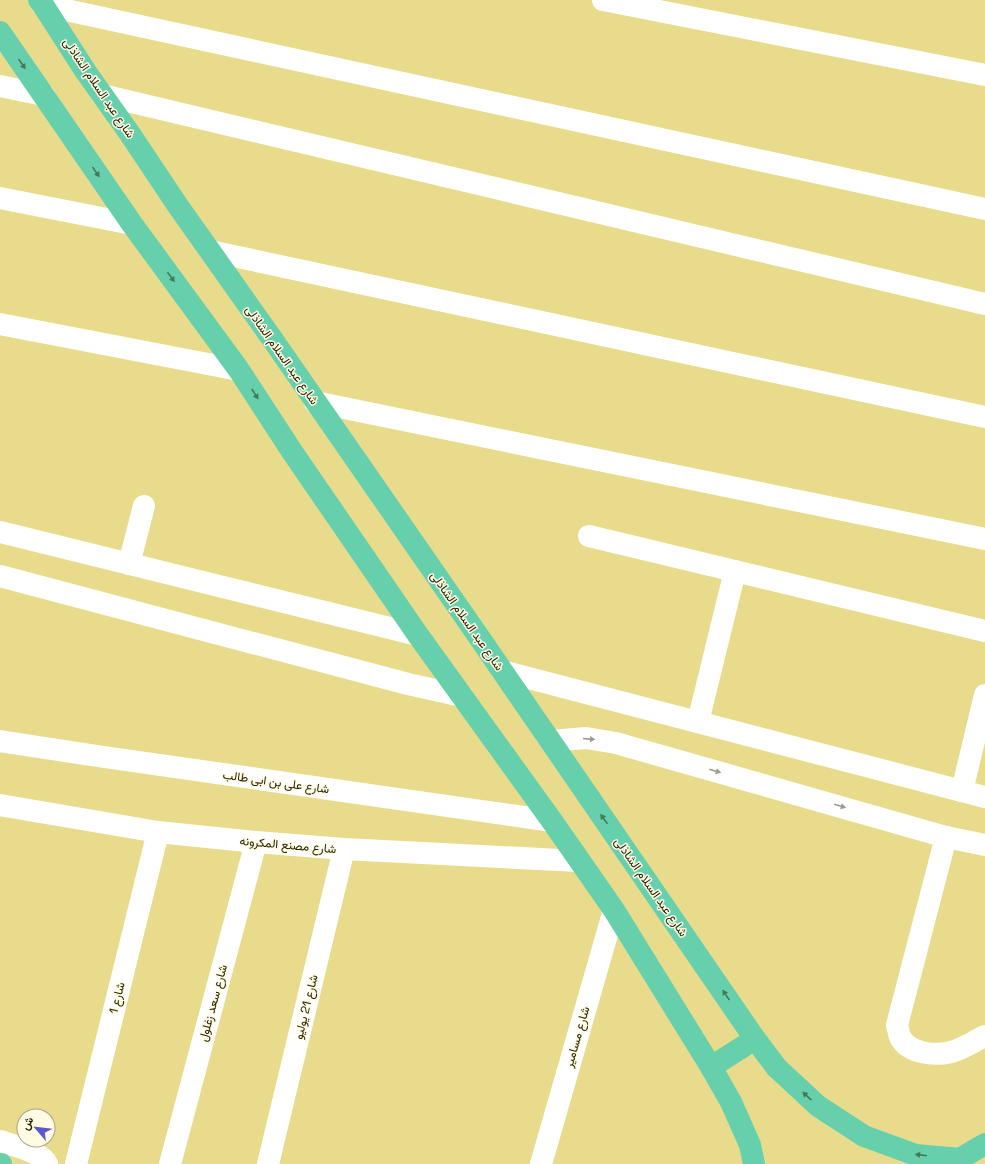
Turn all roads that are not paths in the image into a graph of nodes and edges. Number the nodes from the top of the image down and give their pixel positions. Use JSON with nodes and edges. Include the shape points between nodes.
{"nodes":[{"id":1,"x":603,"y":0,"type":"edge"},
{"id":2,"x":41,"y":3,"type":"edge"},
{"id":3,"x":0,"y":32,"type":"edge"},
{"id":4,"x":985,"y":75,"type":"edge"},
{"id":5,"x":0,"y":86,"type":"edge"},
{"id":6,"x":44,"y":95,"type":"junction"},
{"id":7,"x":102,"y":95,"type":"junction"},
{"id":8,"x":0,"y":198,"type":"edge"},
{"id":9,"x":985,"y":210,"type":"edge"},
{"id":10,"x":132,"y":224,"type":"junction"},
{"id":11,"x":210,"y":251,"type":"junction"},
{"id":12,"x":985,"y":304,"type":"edge"},
{"id":13,"x":0,"y":324,"type":"edge"},
{"id":14,"x":239,"y":370,"type":"junction"},
{"id":15,"x":315,"y":402,"type":"junction"},
{"id":16,"x":985,"y":417,"type":"edge"},
{"id":17,"x":144,"y":506,"type":"dead end"},
{"id":18,"x":0,"y":532,"type":"edge"},
{"id":19,"x":589,"y":536,"type":"dead end"},
{"id":20,"x":985,"y":539,"type":"edge"},
{"id":21,"x":129,"y":564,"type":"junction"},
{"id":22,"x":735,"y":571,"type":"junction"},
{"id":23,"x":0,"y":576,"type":"edge"},
{"id":24,"x":985,"y":631,"type":"edge"},
{"id":25,"x":418,"y":635,"type":"junction"},
{"id":26,"x":502,"y":671,"type":"junction"},
{"id":27,"x":985,"y":695,"type":"edge"},
{"id":28,"x":462,"y":696,"type":"junction"},
{"id":29,"x":698,"y":722,"type":"junction"},
{"id":30,"x":0,"y":741,"type":"edge"},
{"id":31,"x":550,"y":741,"type":"junction"},
{"id":32,"x":962,"y":791,"type":"junction"},
{"id":33,"x":985,"y":797,"type":"edge"},
{"id":34,"x":0,"y":804,"type":"edge"},
{"id":35,"x":552,"y":821,"type":"junction"},
{"id":36,"x":158,"y":832,"type":"junction"},
{"id":37,"x":946,"y":837,"type":"junction"},
{"id":38,"x":256,"y":842,"type":"junction"},
{"id":39,"x":985,"y":845,"type":"edge"},
{"id":40,"x":344,"y":849,"type":"junction"},
{"id":41,"x":580,"y":861,"type":"junction"},
{"id":42,"x":614,"y":910,"type":"junction"},
{"id":43,"x":985,"y":1036,"type":"edge"},
{"id":44,"x":755,"y":1038,"type":"junction"},
{"id":45,"x":711,"y":1067,"type":"junction"},
{"id":46,"x":0,"y":1142,"type":"edge"},
{"id":47,"x":985,"y":1144,"type":"edge"},
{"id":48,"x":956,"y":1161,"type":"edge"},
{"id":49,"x":47,"y":1164,"type":"edge"},
{"id":50,"x":76,"y":1164,"type":"edge"},
{"id":51,"x":170,"y":1164,"type":"edge"},
{"id":52,"x":268,"y":1164,"type":"edge"},
{"id":53,"x":541,"y":1164,"type":"edge"},
{"id":54,"x":754,"y":1164,"type":"edge"}],
"edges":[{"from":1,"to":4,"type":"street"},
{"from":2,"to":7,"type":"main road","name":"شارع عبد السلام الشاذلى"},
{"from":2,"to":9,"type":"street"},
{"from":3,"to":6,"type":"main road","one_way":true},
{"from":5,"to":6,"type":"street"},
{"from":6,"to":10,"type":"main road","one_way":true},
{"from":7,"to":11,"type":"main road","name":"شارع عبد السلام الشاذلى"},
{"from":7,"to":12,"type":"street"},
{"from":8,"to":10,"type":"street"},
{"from":10,"to":14,"type":"main road","one_way":true},
{"from":11,"to":15,"type":"main road","name":"شارع عبد السلام الشاذلى"},
{"from":11,"to":16,"type":"street"},
{"from":13,"to":14,"type":"street"},
{"from":14,"to":25,"type":"main road","one_way":true},
{"from":15,"to":20,"type":"street"},
{"from":15,"to":26,"type":"main road","name":"شارع عبد السلام الشاذلى"},
{"from":17,"to":21,"type":"street"},
{"from":18,"to":21,"type":"street"},
{"from":19,"to":22,"type":"street"},
{"from":21,"to":25,"type":"street"},
{"from":22,"to":24,"type":"street"},
{"from":22,"to":29,"type":"street"},
{"from":23,"to":28,"type":"street"},
{"from":25,"to":28,"type":"main road"},
{"from":26,"to":29,"type":"street"},
{"from":26,"to":31,"type":"main road","name":"شارع عبد السلام الشاذلى"},
{"from":27,"to":32,"type":"street"},
{"from":28,"to":35,"type":"main road"},
{"from":29,"to":32,"type":"street"},
{"from":30,"to":35,"type":"street","name":"شارع على بن ابى طالب"},
{"from":31,"to":37,"type":"street","one_way":true,"via":[[586,738],[616,743]]},
{"from":44,"to":31,"type":"main road","name":"شارع عبد السلام الشاذلى","one_way":true},
{"from":32,"to":33,"type":"street"},
{"from":34,"to":36,"type":"street","name":"شارع مصنع المكرونه"},
{"from":35,"to":41,"type":"main road"},
{"from":36,"to":38,"type":"street","name":"شارع مصنع المكرونه"},
{"from":36,"to":50,"type":"street","name":"شارع 1"},
{"from":37,"to":39,"type":"street"},
{"from":37,"to":43,"type":"street","via":[[897,1025],[900,1038],[919,1052],[951,1052]]},
{"from":38,"to":40,"type":"street","name":"شارع مصنع المكرونه"},
{"from":38,"to":51,"type":"street","name":"شارع سعد زغلول"},
{"from":40,"to":41,"type":"street","name":"شارع مصنع المكرونه"},
{"from":40,"to":52,"type":"street","name":"شارع 21 يوليو"},
{"from":41,"to":42,"type":"main road"},
{"from":42,"to":45,"type":"main road"},
{"from":42,"to":53,"type":"street","name":"شارع مسامير"},
{"from":44,"to":45,"type":"main road"},
{"from":48,"to":44,"type":"main road","name":"شارع عبد السلام الشاذلى","one_way":true,"via":[[916,1156],[864,1136],[818,1106],[777,1068]]},
{"from":45,"to":54,"type":"main road","via":[[731,1102],[750,1145]]},
{"from":46,"to":49,"type":"street","via":[[31,1151]]},
{"from":47,"to":48,"type":"main road"}]}
